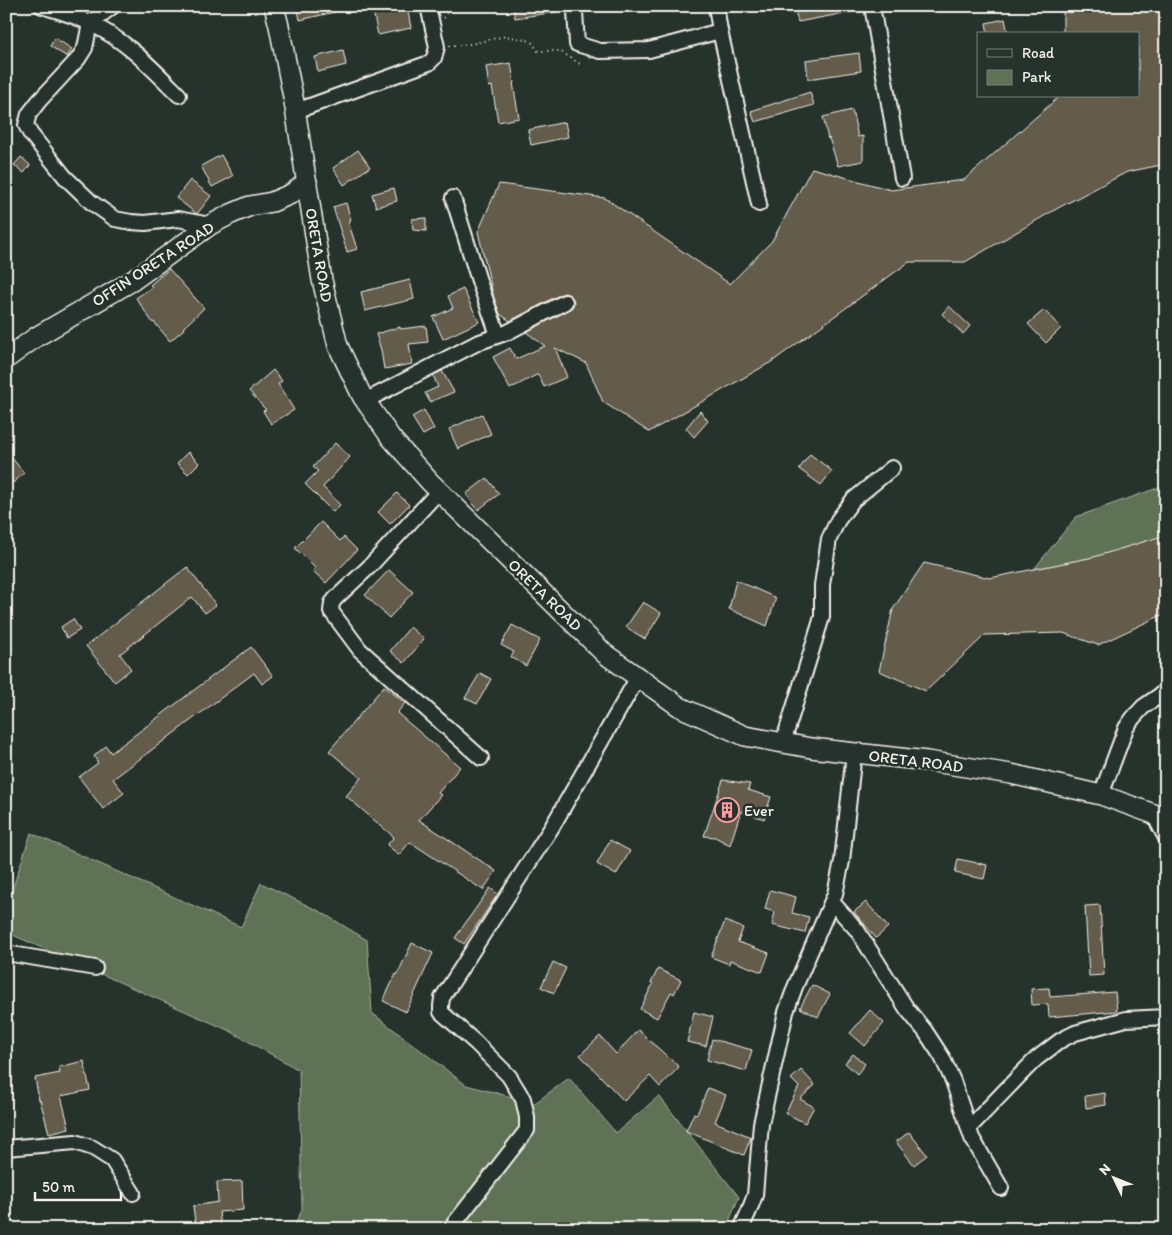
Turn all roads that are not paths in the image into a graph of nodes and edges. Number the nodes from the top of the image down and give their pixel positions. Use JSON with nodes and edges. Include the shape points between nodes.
{"nodes":[{"id":1,"x":42,"y":6,"type":"edge"},
{"id":2,"x":113,"y":6,"type":"edge"},
{"id":3,"x":274,"y":6,"type":"edge"},
{"id":4,"x":428,"y":6,"type":"edge"},
{"id":5,"x":574,"y":6,"type":"edge"},
{"id":6,"x":716,"y":6,"type":"edge"},
{"id":7,"x":872,"y":6,"type":"edge"},
{"id":8,"x":90,"y":23,"type":"junction"},
{"id":9,"x":720,"y":31,"type":"junction"},
{"id":10,"x":179,"y":95,"type":"dead end"},
{"id":11,"x":296,"y":111,"type":"junction"},
{"id":12,"x":902,"y":178,"type":"dead end"},
{"id":13,"x":307,"y":182,"type":"junction"},
{"id":14,"x":453,"y":198,"type":"dead end"},
{"id":15,"x":759,"y":204,"type":"dead end"},
{"id":16,"x":210,"y":225,"type":"junction"},
{"id":17,"x":565,"y":302,"type":"dead end"},
{"id":18,"x":498,"y":335,"type":"junction"},
{"id":19,"x":6,"y":359,"type":"edge"},
{"id":20,"x":365,"y":401,"type":"junction"},
{"id":21,"x":892,"y":468,"type":"dead end"},
{"id":22,"x":439,"y":491,"type":"junction"},
{"id":23,"x":638,"y":677,"type":"junction"},
{"id":24,"x":1166,"y":691,"type":"edge"},
{"id":25,"x":783,"y":743,"type":"junction"},
{"id":26,"x":854,"y":753,"type":"junction"},
{"id":27,"x":481,"y":758,"type":"dead end"},
{"id":28,"x":1101,"y":795,"type":"junction"},
{"id":29,"x":1164,"y":818,"type":"edge"},
{"id":30,"x":1166,"y":838,"type":"edge"},
{"id":31,"x":832,"y":902,"type":"junction"},
{"id":32,"x":6,"y":953,"type":"edge"},
{"id":33,"x":95,"y":968,"type":"dead end"},
{"id":34,"x":1166,"y":1016,"type":"edge"},
{"id":35,"x":969,"y":1128,"type":"junction"},
{"id":36,"x":6,"y":1148,"type":"edge"},
{"id":37,"x":1001,"y":1188,"type":"dead end"},
{"id":38,"x":133,"y":1192,"type":"dead end"},
{"id":39,"x":450,"y":1229,"type":"edge"},
{"id":40,"x":741,"y":1229,"type":"edge"}],
"edges":[{"from":1,"to":8,"type":"street"},
{"from":2,"to":8,"type":"street"},
{"from":3,"to":11,"type":"street","name":"ORETA ROAD"},
{"from":4,"to":11,"type":"street","via":[[437,47],[429,63]]},
{"from":5,"to":9,"type":"street","via":[[577,44],[600,51],[649,50]]},
{"from":6,"to":9,"type":"street"},
{"from":7,"to":12,"type":"street"},
{"from":8,"to":10,"type":"street","via":[[121,41]]},
{"from":8,"to":16,"type":"street","via":[[85,48],[78,60],[29,114],[26,125],[30,133],[64,177],[115,219],[145,223],[178,219]]},
{"from":9,"to":15,"type":"street"},
{"from":11,"to":13,"type":"street","name":"ORETA ROAD"},
{"from":13,"to":16,"type":"street","name":"OFFIN ORETA ROAD","via":[[291,194],[250,206]]},
{"from":13,"to":20,"type":"street","name":"ORETA ROAD","via":[[322,280],[338,346]]},
{"from":14,"to":18,"type":"street"},
{"from":16,"to":19,"type":"street","name":"OFFIN ORETA ROAD","via":[[132,281],[36,337]]},
{"from":17,"to":18,"type":"street"},
{"from":18,"to":20,"type":"street"},
{"from":20,"to":22,"type":"street","name":"ORETA ROAD","via":[[391,438]]},
{"from":21,"to":25,"type":"street","via":[[853,500],[829,539],[822,585],[822,618]]},
{"from":22,"to":23,"type":"street","name":"ORETA ROAD","via":[[605,654]]},
{"from":22,"to":27,"type":"street","via":[[336,598],[331,611],[360,650]]},
{"from":23,"to":25,"type":"street","name":"ORETA ROAD","via":[[680,707],[745,736]]},
{"from":23,"to":39,"type":"street","via":[[552,827],[442,998],[441,1012],[509,1076],[523,1099],[527,1117],[527,1130]]},
{"from":24,"to":28,"type":"street","via":[[1143,707],[1126,728]]},
{"from":25,"to":26,"type":"street","name":"ORETA ROAD"},
{"from":26,"to":28,"type":"street","name":"ORETA ROAD","via":[[1011,774]]},
{"from":26,"to":31,"type":"street","via":[[842,861]]},
{"from":28,"to":29,"type":"street","name":"ORETA ROAD"},
{"from":29,"to":30,"type":"street","via":[[1158,823]]},
{"from":31,"to":35,"type":"street","via":[[857,930],[942,1057],[954,1081]]},
{"from":31,"to":40,"type":"street","via":[[786,1012],[761,1124],[755,1195]]},
{"from":32,"to":33,"type":"street"},
{"from":34,"to":35,"type":"street","via":[[1126,1019],[1075,1033],[1062,1040],[1036,1059]]},
{"from":35,"to":37,"type":"street"},
{"from":36,"to":38,"type":"street","via":[[75,1142],[94,1148],[112,1160]]}]}
